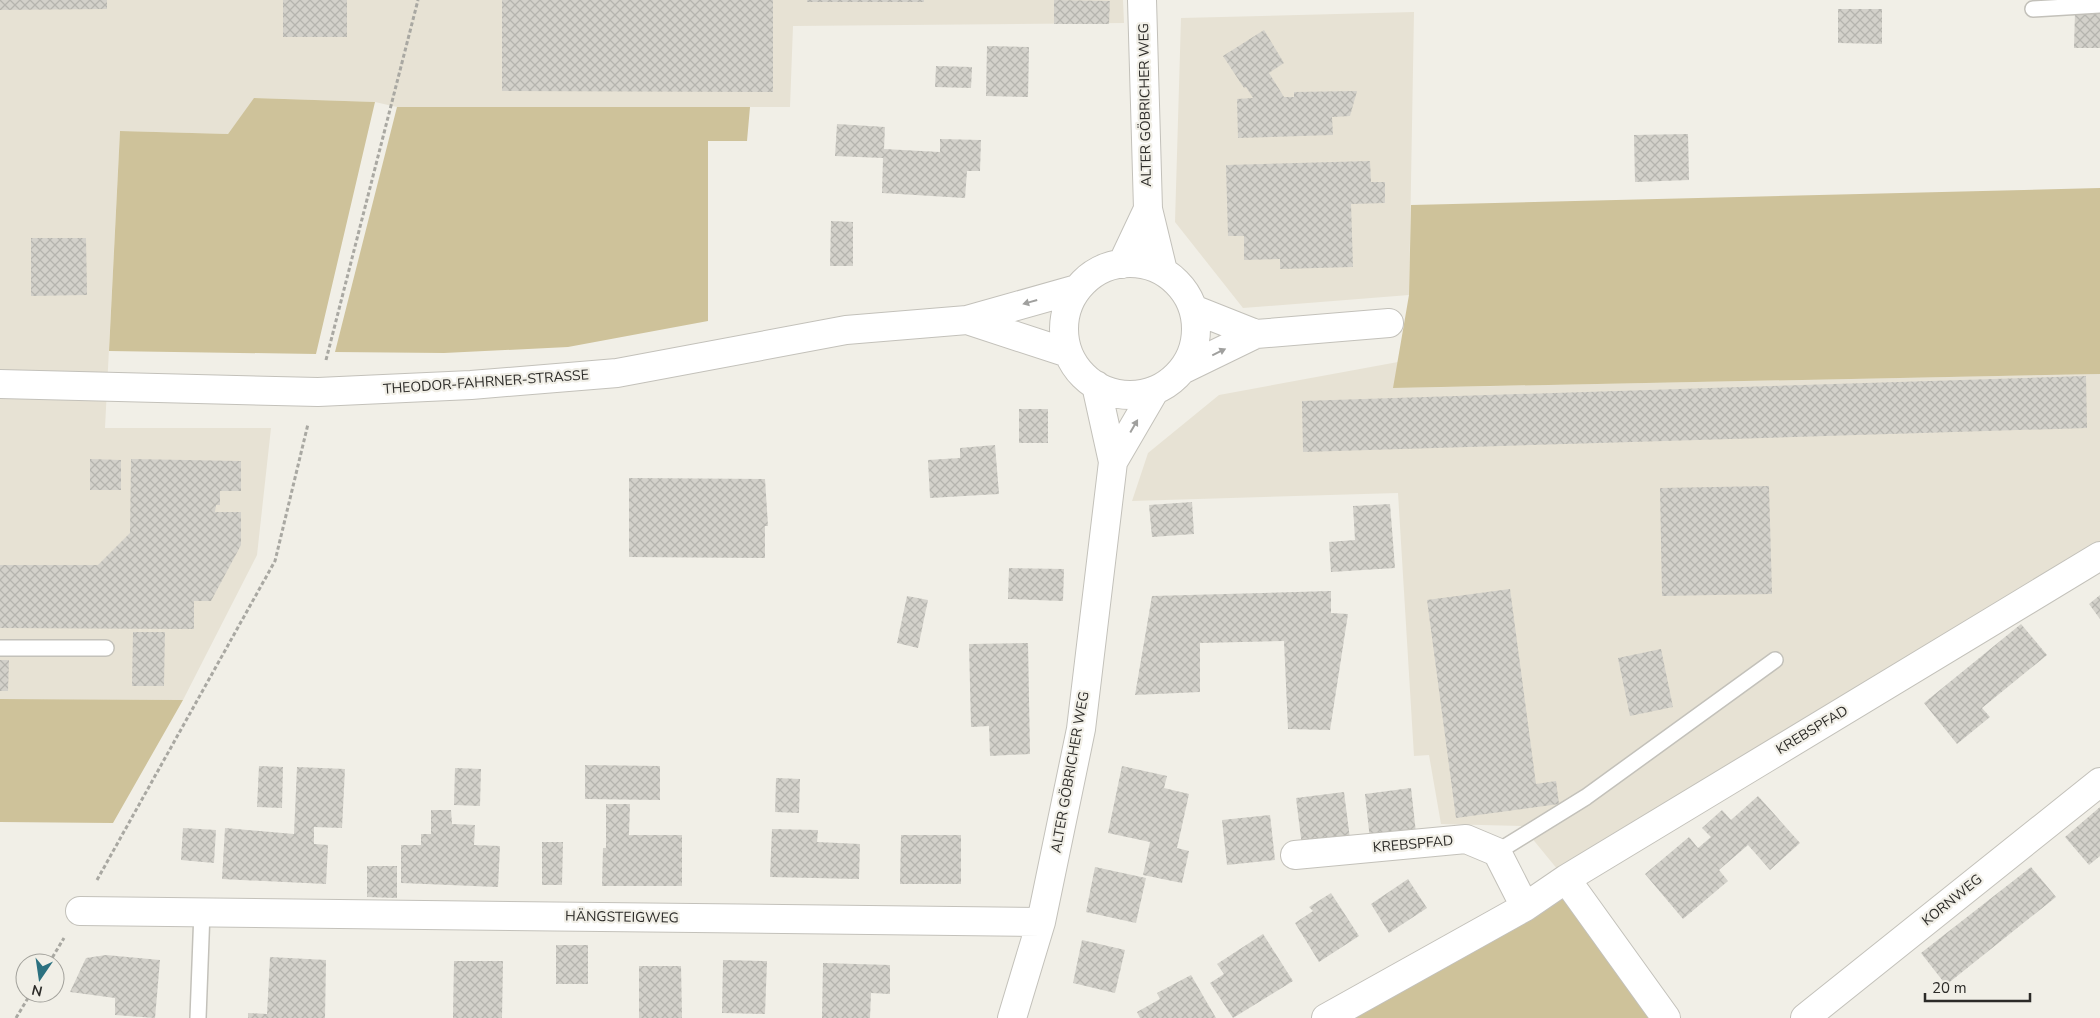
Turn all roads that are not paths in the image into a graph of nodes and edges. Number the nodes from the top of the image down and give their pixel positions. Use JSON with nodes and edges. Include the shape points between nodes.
{"nodes":[{"id":1,"x":1142,"y":0,"type":"edge"},
{"id":2,"x":2100,"y":5,"type":"edge"},
{"id":3,"x":2033,"y":9,"type":"dead end"},
{"id":4,"x":1148,"y":209,"type":"junction"},
{"id":5,"x":1122,"y":264,"type":"junction"},
{"id":6,"x":1163,"y":271,"type":"junction"},
{"id":7,"x":1077,"y":289,"type":"junction"},
{"id":8,"x":1193,"y":309,"type":"junction"},
{"id":9,"x":967,"y":320,"type":"junction"},
{"id":10,"x":1389,"y":323,"type":"dead end"},
{"id":11,"x":1256,"y":334,"type":"junction"},
{"id":12,"x":1068,"y":353,"type":"junction"},
{"id":13,"x":1182,"y":370,"type":"junction"},
{"id":14,"x":0,"y":384,"type":"edge"},
{"id":15,"x":1096,"y":385,"type":"junction"},
{"id":16,"x":1155,"y":390,"type":"junction"},
{"id":17,"x":1113,"y":462,"type":"junction"},
{"id":18,"x":2100,"y":556,"type":"edge"},
{"id":19,"x":0,"y":648,"type":"edge"},
{"id":20,"x":106,"y":648,"type":"dead end"},
{"id":21,"x":1775,"y":660,"type":"dead end"},
{"id":22,"x":2100,"y":782,"type":"edge"},
{"id":23,"x":1496,"y":852,"type":"junction"},
{"id":24,"x":1295,"y":855,"type":"dead end"},
{"id":25,"x":1566,"y":879,"type":"junction"},
{"id":26,"x":1525,"y":906,"type":"junction"},
{"id":27,"x":80,"y":911,"type":"road end"},
{"id":28,"x":202,"y":911,"type":"junction"},
{"id":29,"x":1041,"y":922,"type":"junction"},
{"id":30,"x":198,"y":1018,"type":"edge"},
{"id":31,"x":1012,"y":1018,"type":"edge"},
{"id":32,"x":1326,"y":1018,"type":"edge"},
{"id":33,"x":1666,"y":1018,"type":"edge"},
{"id":34,"x":1805,"y":1018,"type":"edge"}],
"edges":[{"from":1,"to":4,"type":"street","name":"ALTER GÖBRICHER WEG"},
{"from":2,"to":3,"type":"lane"},
{"from":4,"to":5,"type":"street","name":"ALTER GÖBRICHER WEG"},
{"from":4,"to":6,"type":"street","name":"ALTER GÖBRICHER WEG"},
{"from":5,"to":6,"type":"street","via":[[1143,264]]},
{"from":5,"to":7,"type":"street","via":[[1095,273]]},
{"from":6,"to":8,"type":"street","via":[[1179,284]]},
{"from":7,"to":9,"type":"street","name":"THEODOR-FAHRNER-STRASSE","one_way":true},
{"from":7,"to":12,"type":"street","via":[[1064,322]]},
{"from":8,"to":11,"type":"street"},
{"from":8,"to":13,"type":"street","via":[[1194,346]]},
{"from":9,"to":12,"type":"street","name":"THEODOR-FAHRNER-STRASSE"},
{"from":9,"to":14,"type":"street","name":"THEODOR-FAHRNER-STRASSE","via":[[846,330],[617,373],[472,385],[318,392]]},
{"from":10,"to":11,"type":"street"},
{"from":13,"to":11,"type":"street","one_way":true},
{"from":12,"to":15,"type":"street","via":[[1077,368]]},
{"from":13,"to":16,"type":"street"},
{"from":15,"to":16,"type":"street","via":[[1122,394],[1135,395]]},
{"from":15,"to":17,"type":"street","name":"ALTER GÖBRICHER WEG"},
{"from":17,"to":16,"type":"street","name":"ALTER GÖBRICHER WEG","one_way":true},
{"from":17,"to":29,"type":"street","name":"ALTER GÖBRICHER WEG","via":[[1081,730]]},
{"from":18,"to":25,"type":"street","name":"KREBSPFAD"},
{"from":19,"to":20,"type":"lane"},
{"from":21,"to":23,"type":"lane","via":[[1586,797]]},
{"from":22,"to":34,"type":"street","name":"KORNWEG"},
{"from":23,"to":24,"type":"street","name":"KREBSPFAD","via":[[1466,839]]},
{"from":23,"to":26,"type":"street"},
{"from":25,"to":26,"type":"street","name":"KREBSPFAD"},
{"from":25,"to":33,"type":"street"},
{"from":26,"to":32,"type":"street","name":"KREBSPFAD"},
{"from":27,"to":28,"type":"street","name":"HÄNGSTEIGWEG"},
{"from":28,"to":29,"type":"street","name":"HÄNGSTEIGWEG"},
{"from":28,"to":30,"type":"lane"},
{"from":29,"to":31,"type":"street","name":"ALTER GÖBRICHER WEG"}]}
